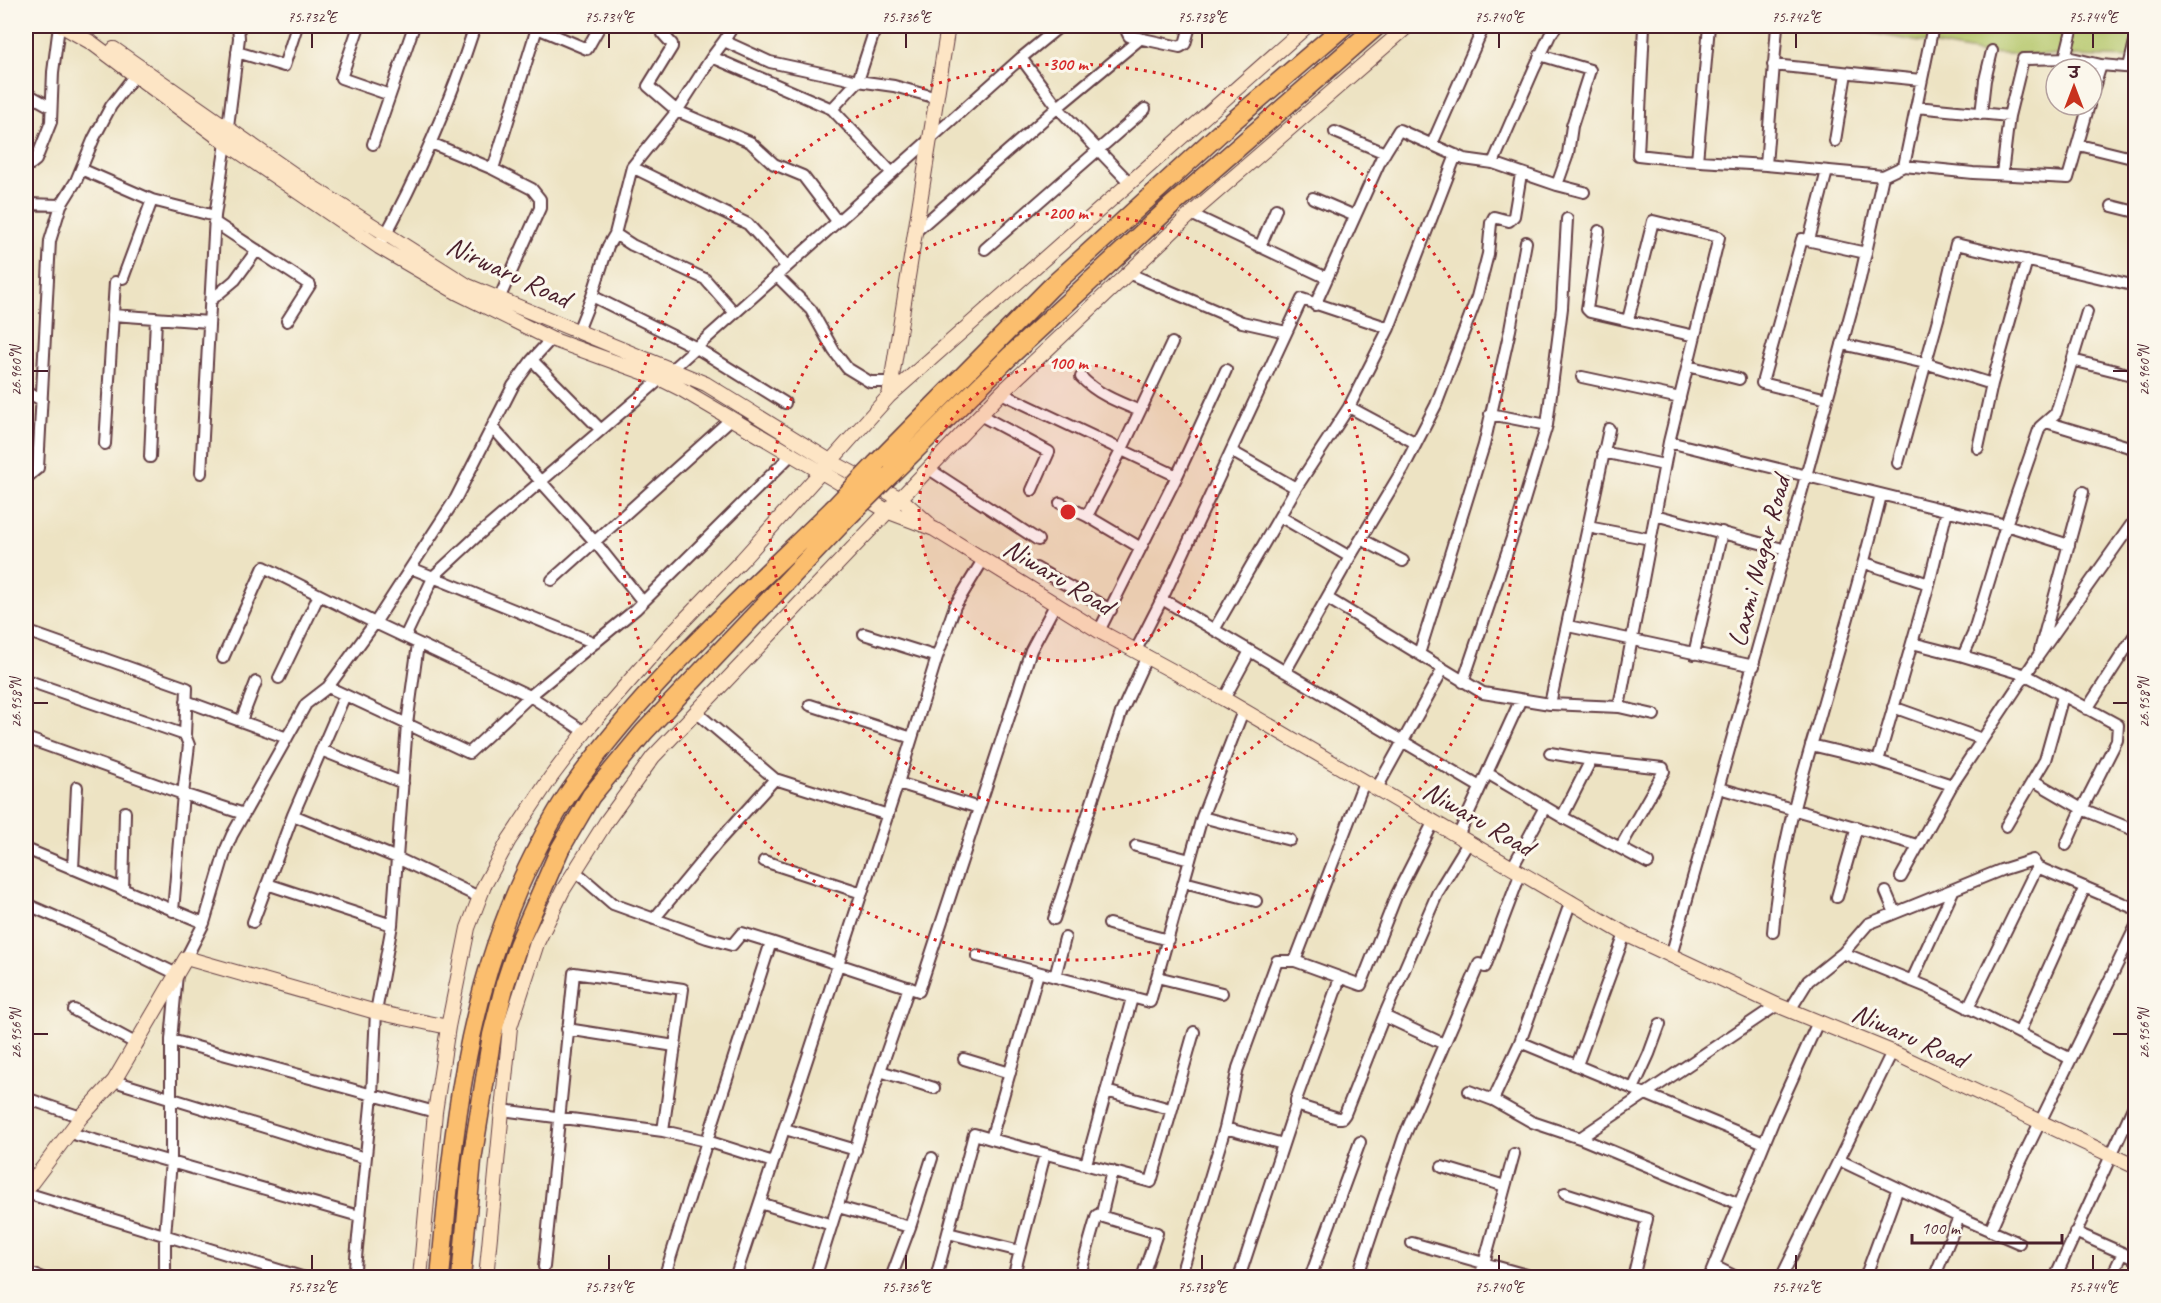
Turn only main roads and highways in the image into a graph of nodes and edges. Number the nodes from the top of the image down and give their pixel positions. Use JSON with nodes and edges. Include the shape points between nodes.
{"nodes":[{"id":1,"x":1344,"y":26,"type":"edge"},
{"id":2,"x":1377,"y":26,"type":"edge"},
{"id":3,"x":884,"y":469,"type":"junction"},
{"id":4,"x":838,"y":516,"type":"junction"},
{"id":5,"x":440,"y":1278,"type":"edge"},
{"id":6,"x":462,"y":1278,"type":"edge"}],
"edges":[{"from":1,"to":3,"type":"highway","via":[[1052,286]]},
{"from":2,"to":3,"type":"highway","via":[[1153,223]]},
{"from":3,"to":4,"type":"highway","bridge":true},
{"from":4,"to":5,"type":"highway","via":[[725,615],[639,705],[570,790],[543,836],[493,950],[473,1021],[450,1159]]},
{"from":4,"to":6,"type":"highway","via":[[644,732],[591,796],[560,849],[518,945],[492,1035],[472,1160]]}]}
